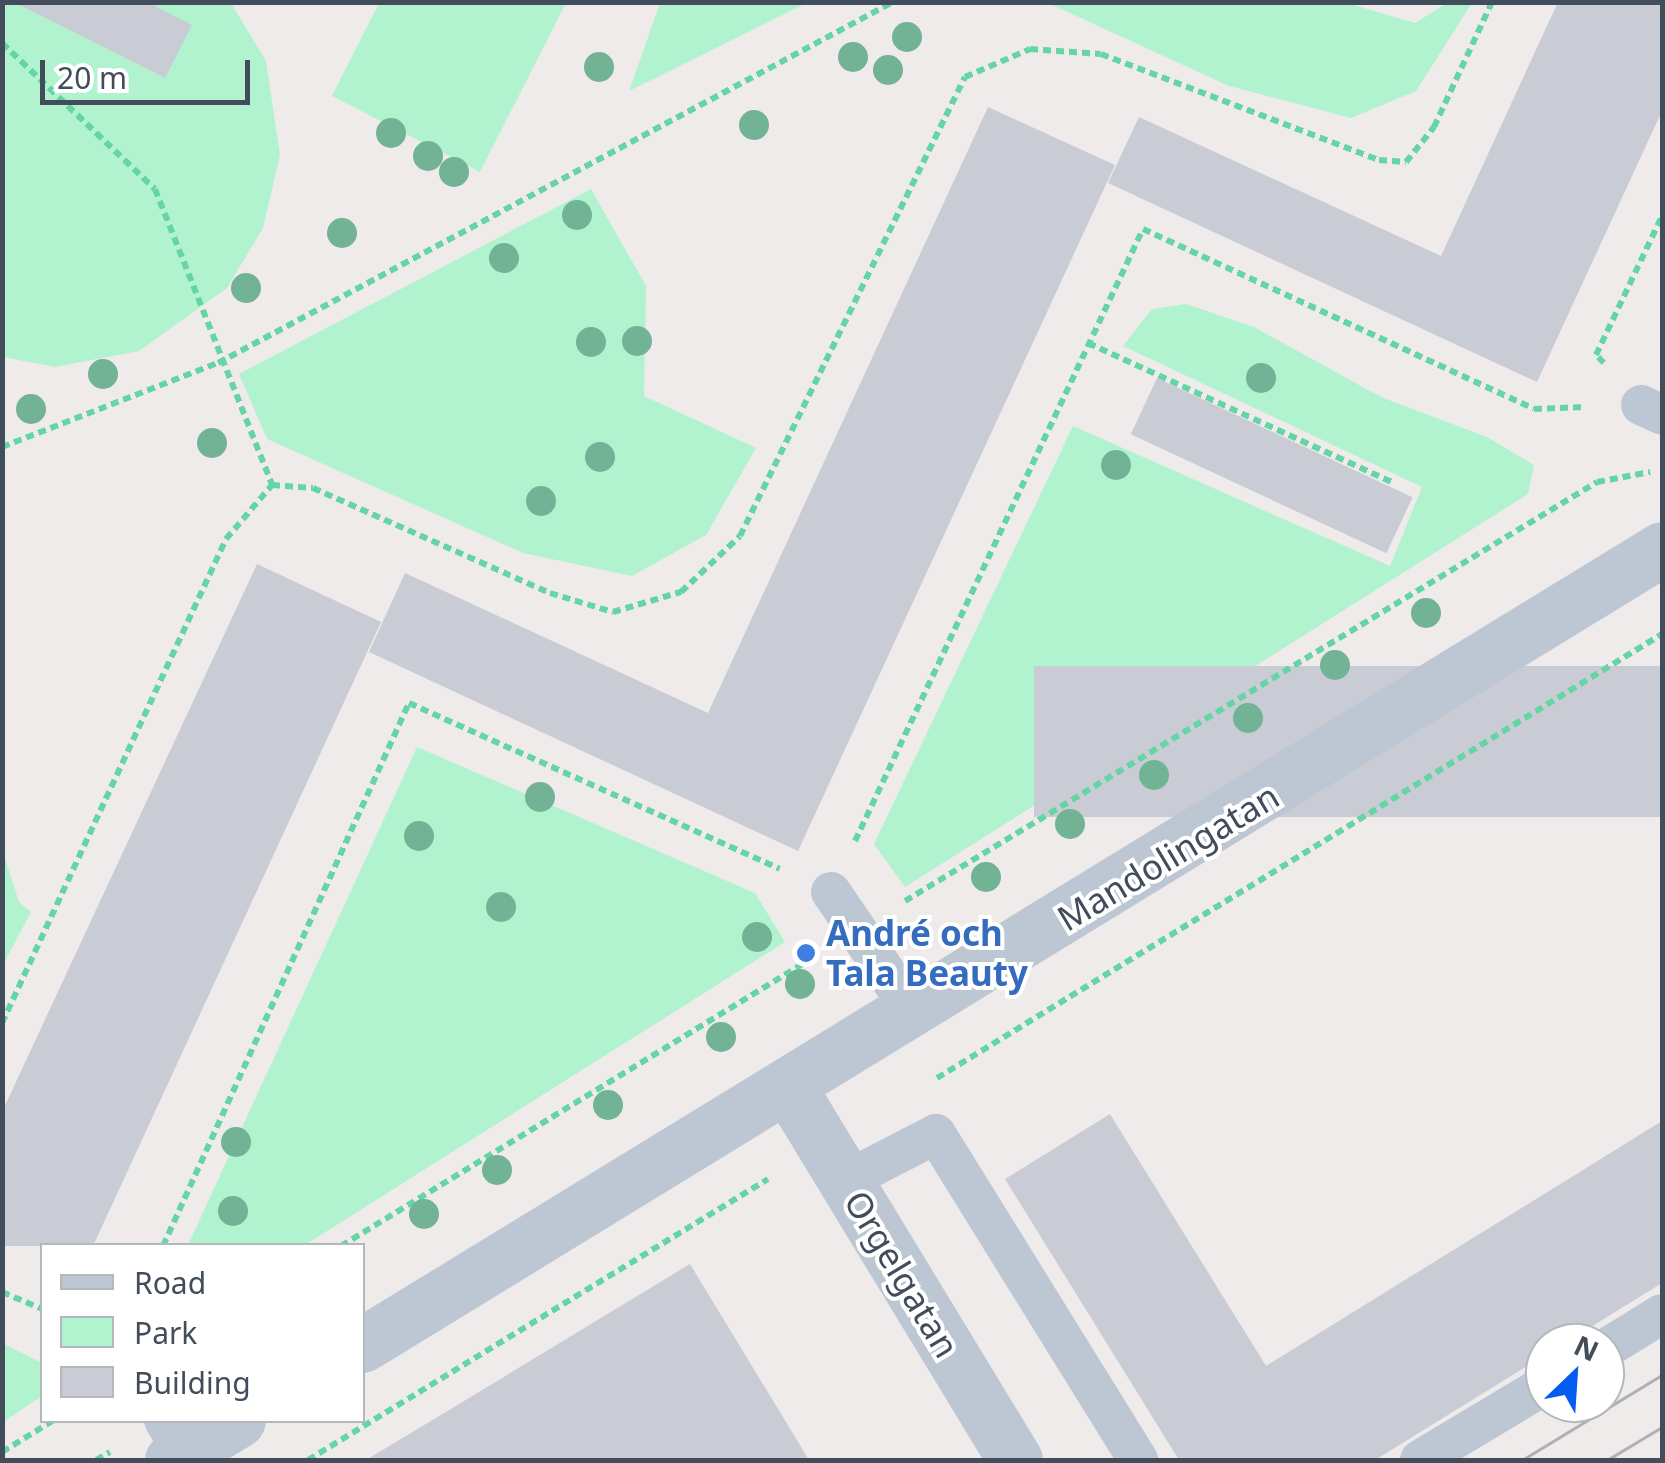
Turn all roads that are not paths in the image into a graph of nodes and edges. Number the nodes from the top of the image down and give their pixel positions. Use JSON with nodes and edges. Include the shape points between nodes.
{"nodes":[{"id":1,"x":1662,"y":549,"type":"edge"},
{"id":2,"x":831,"y":892,"type":"road end"},
{"id":3,"x":913,"y":1012,"type":"junction"},
{"id":4,"x":789,"y":1088,"type":"junction"},
{"id":5,"x":834,"y":1163,"type":"junction"},
{"id":6,"x":1662,"y":1314,"type":"edge"},
{"id":7,"x":1625,"y":1337,"type":"edge"},
{"id":8,"x":365,"y":1343,"type":"edge"},
{"id":9,"x":1525,"y":1397,"type":"edge"},
{"id":10,"x":230,"y":1423,"type":"edge"},
{"id":11,"x":173,"y":1445,"type":"edge"},
{"id":12,"x":1015,"y":1460,"type":"edge"},
{"id":13,"x":1138,"y":1460,"type":"edge"},
{"id":14,"x":1420,"y":1460,"type":"edge"}],
"edges":[{"from":1,"to":3,"type":"street","name":"Mandolingatan"},
{"from":2,"to":3,"type":"lane"},
{"from":3,"to":4,"type":"street","name":"Mandolingatan"},
{"from":4,"to":5,"type":"street","name":"Orgelgatan"},
{"from":4,"to":8,"type":"street","name":"Mandolingatan"},
{"from":5,"to":12,"type":"street","name":"Orgelgatan"},
{"from":5,"to":13,"type":"lane","via":[[936,1134]]},
{"from":6,"to":7,"type":"lane"},
{"from":9,"to":14,"type":"lane"},
{"from":10,"to":11,"type":"street"}]}
